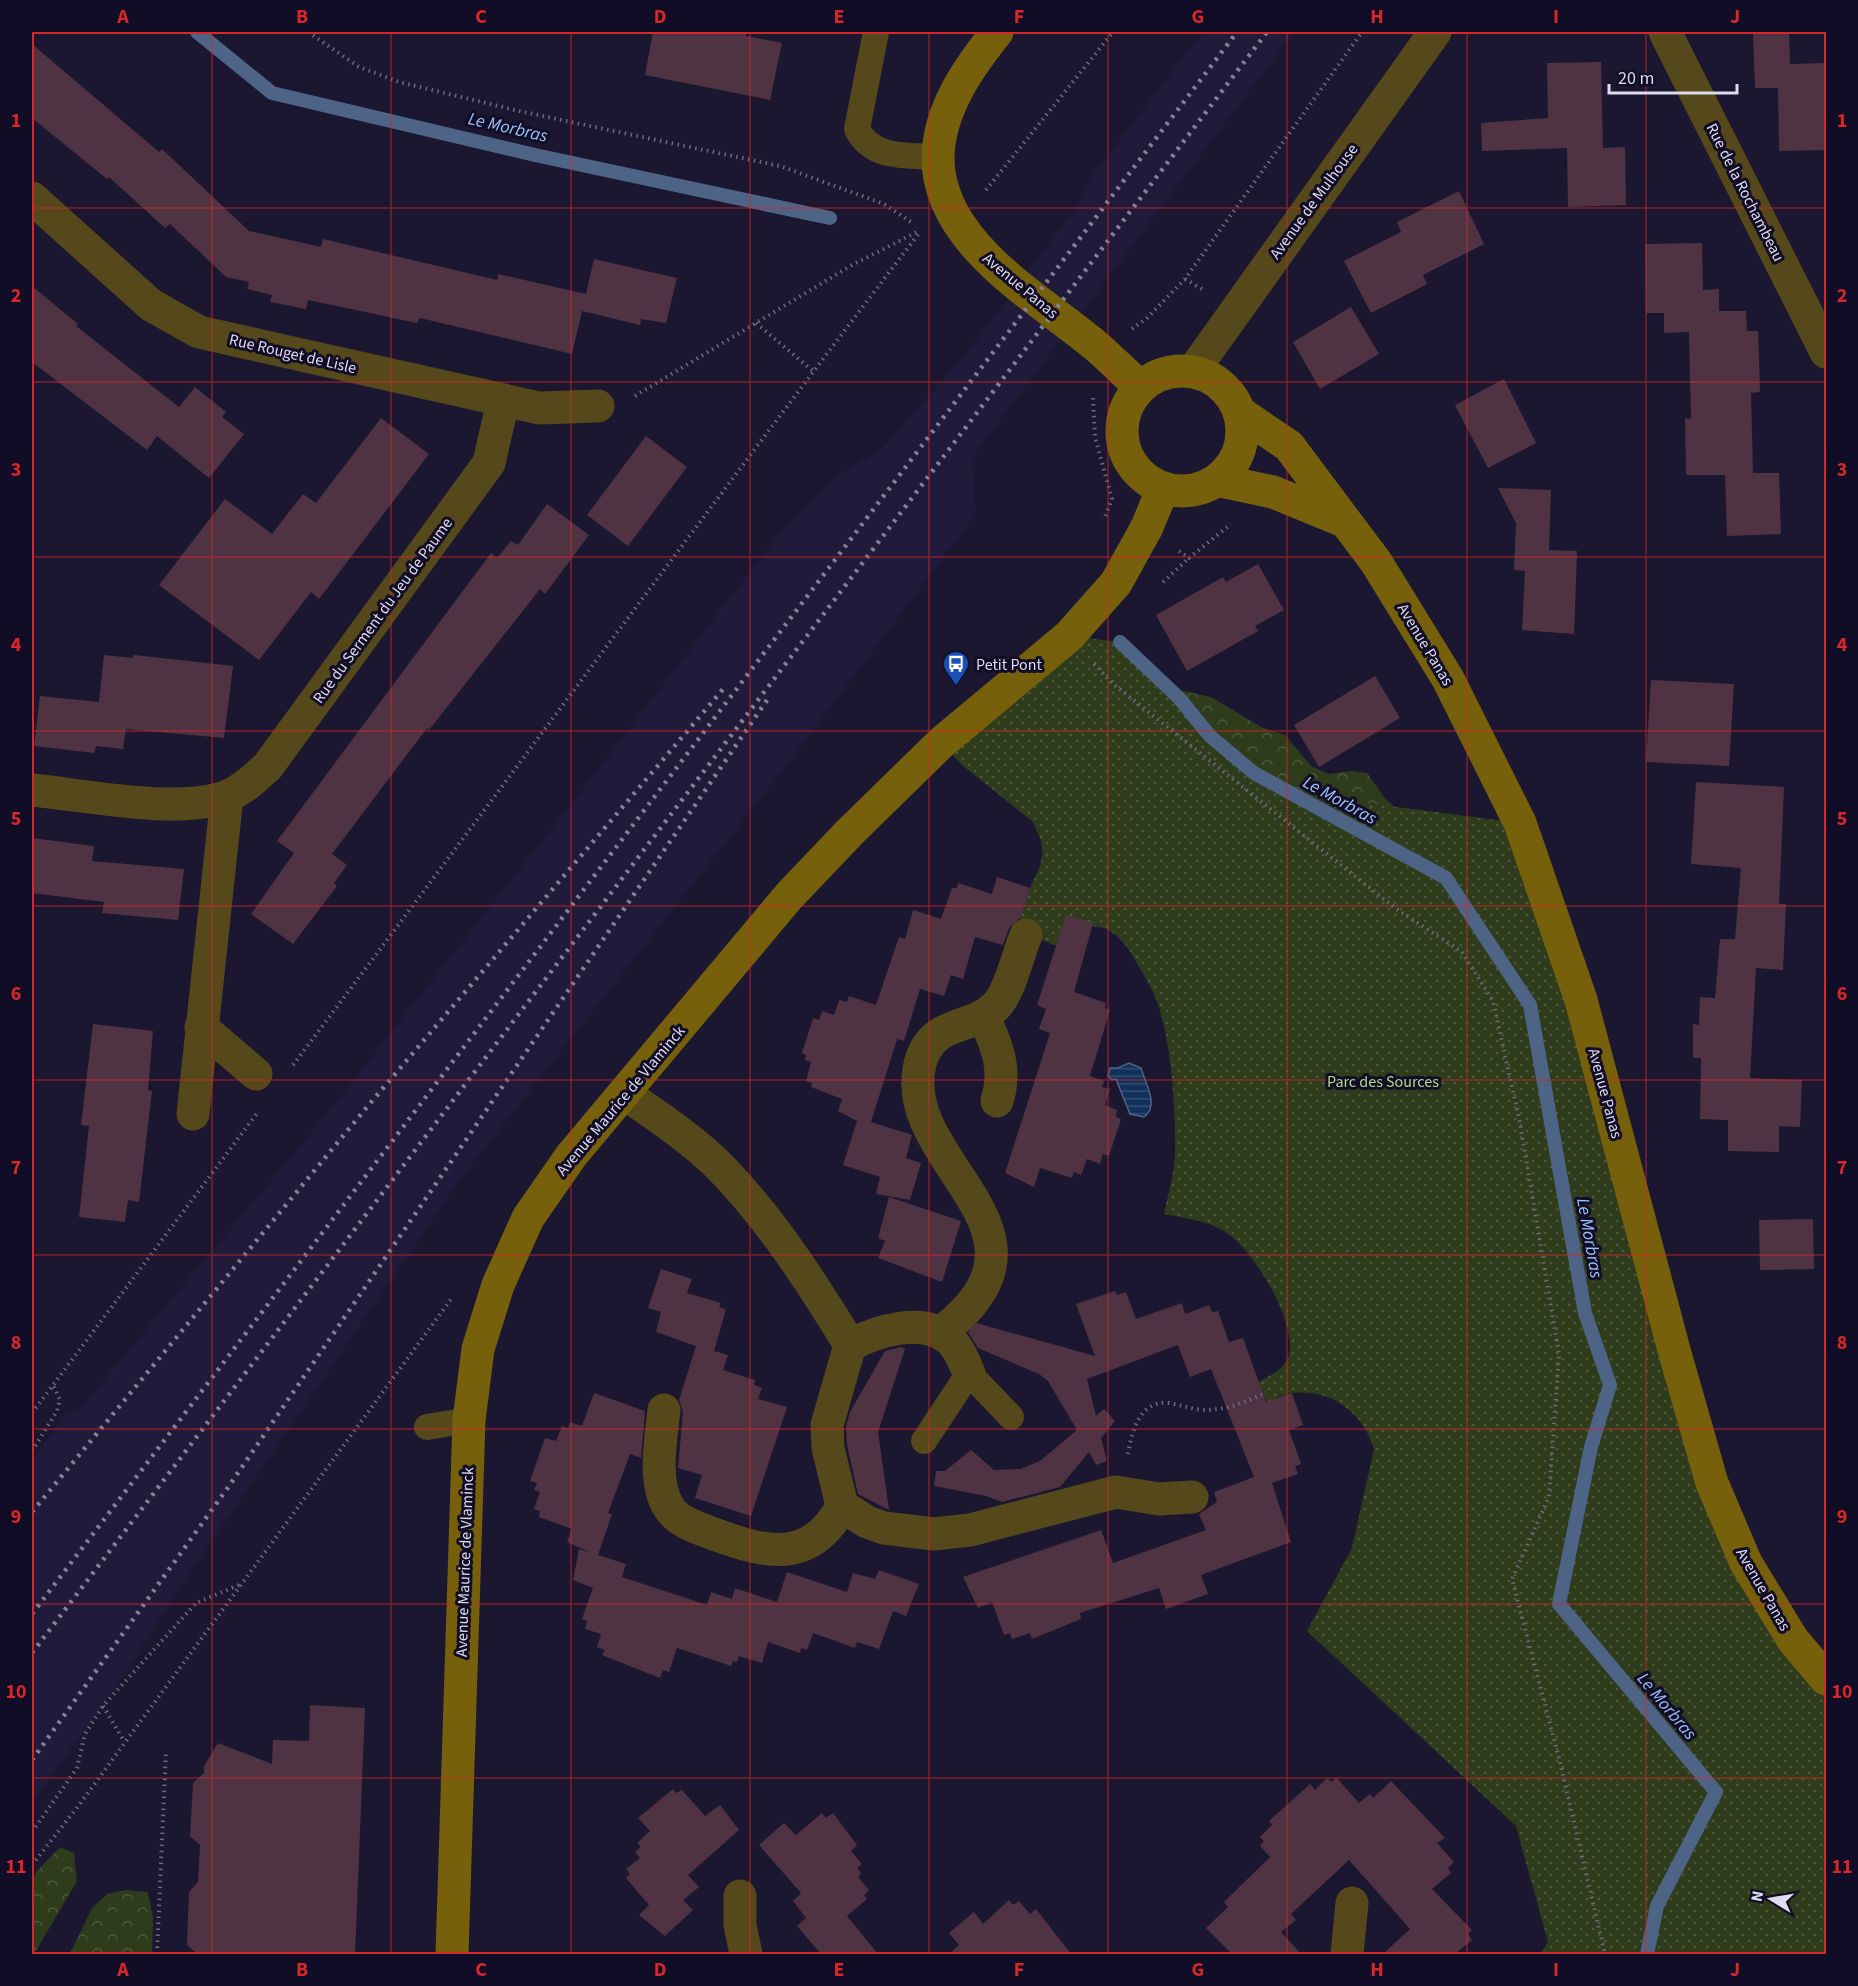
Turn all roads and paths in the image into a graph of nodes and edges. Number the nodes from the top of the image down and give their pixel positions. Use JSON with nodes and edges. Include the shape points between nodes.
{"nodes":[{"id":1,"x":308,"y":32,"type":"edge"},
{"id":2,"x":876,"y":32,"type":"edge"},
{"id":3,"x":997,"y":32,"type":"edge"},
{"id":4,"x":1113,"y":32,"type":"edge"},
{"id":5,"x":1435,"y":32,"type":"edge"},
{"id":6,"x":1665,"y":32,"type":"edge"},
{"id":7,"x":938,"y":157,"type":"junction"},
{"id":8,"x":983,"y":193,"type":"dead end"},
{"id":9,"x":32,"y":198,"type":"edge"},
{"id":10,"x":922,"y":230,"type":"junction"},
{"id":11,"x":756,"y":323,"type":"junction"},
{"id":12,"x":1827,"y":352,"type":"edge"},
{"id":13,"x":813,"y":371,"type":"junction"},
{"id":14,"x":1193,"y":372,"type":"junction"},
{"id":15,"x":1140,"y":386,"type":"junction"},
{"id":16,"x":503,"y":401,"type":"junction"},
{"id":17,"x":598,"y":406,"type":"joint"},
{"id":18,"x":1239,"y":412,"type":"junction"},
{"id":19,"x":1217,"y":480,"type":"junction"},
{"id":20,"x":1163,"y":488,"type":"junction"},
{"id":21,"x":1346,"y":522,"type":"junction"},
{"id":22,"x":1069,"y":636,"type":"junction"},
{"id":23,"x":32,"y":790,"type":"edge"},
{"id":24,"x":227,"y":796,"type":"junction"},
{"id":25,"x":1026,"y":935,"type":"dead end"},
{"id":26,"x":984,"y":1017,"type":"junction"},
{"id":27,"x":201,"y":1028,"type":"junction"},
{"id":28,"x":290,"y":1069,"type":"dead end"},
{"id":29,"x":256,"y":1074,"type":"dead end"},
{"id":30,"x":625,"y":1094,"type":"junction"},
{"id":31,"x":997,"y":1101,"type":"dead end"},
{"id":32,"x":261,"y":1107,"type":"dead end"},
{"id":33,"x":192,"y":1114,"type":"dead end"},
{"id":34,"x":490,"y":1310,"type":"junction"},
{"id":35,"x":940,"y":1333,"type":"junction"},
{"id":36,"x":850,"y":1345,"type":"junction"},
{"id":37,"x":969,"y":1373,"type":"junction"},
{"id":38,"x":53,"y":1385,"type":"junction"},
{"id":39,"x":1263,"y":1394,"type":"dead end"},
{"id":40,"x":664,"y":1410,"type":"dead end"},
{"id":41,"x":32,"y":1413,"type":"edge"},
{"id":42,"x":1011,"y":1417,"type":"dead end"},
{"id":43,"x":469,"y":1420,"type":"junction"},
{"id":44,"x":427,"y":1427,"type":"dead end"},
{"id":45,"x":924,"y":1441,"type":"dead end"},
{"id":46,"x":32,"y":1451,"type":"edge"},
{"id":47,"x":1116,"y":1492,"type":"junction"},
{"id":48,"x":1192,"y":1497,"type":"dead end"},
{"id":49,"x":842,"y":1506,"type":"junction"},
{"id":50,"x":240,"y":1584,"type":"dead end"},
{"id":51,"x":1827,"y":1679,"type":"edge"},
{"id":52,"x":103,"y":1706,"type":"junction"},
{"id":53,"x":124,"y":1741,"type":"junction"},
{"id":54,"x":166,"y":1750,"type":"dead end"},
{"id":55,"x":32,"y":1832,"type":"edge"},
{"id":56,"x":32,"y":1865,"type":"edge"},
{"id":57,"x":740,"y":1896,"type":"dead end"},
{"id":58,"x":1352,"y":1903,"type":"dead end"},
{"id":59,"x":157,"y":1954,"type":"edge"},
{"id":60,"x":452,"y":1954,"type":"edge"},
{"id":61,"x":746,"y":1954,"type":"edge"},
{"id":62,"x":1347,"y":1954,"type":"edge"},
{"id":63,"x":1605,"y":1954,"type":"edge"}],
"edges":[{"from":1,"to":10,"type":"path","via":[[359,67],[399,82],[780,166],[884,204]]},
{"from":2,"to":7,"type":"lane","via":[[857,129],[863,142],[885,153]]},
{"from":3,"to":7,"type":"street","name":"Avenue Panas","via":[[969,67],[946,114]]},
{"from":4,"to":8,"type":"path"},
{"from":5,"to":14,"type":"street","name":"Avenue de Mulhouse"},
{"from":6,"to":12,"type":"street","name":"Rue de la Rochambeau"},
{"from":7,"to":15,"type":"street","name":"Avenue Panas","via":[[944,193],[973,242],[991,263]]},
{"from":9,"to":16,"type":"street","name":"Rue Rouget de Lisle","via":[[151,305],[199,332]]},
{"from":10,"to":11,"type":"path","via":[[852,265]]},
{"from":10,"to":13,"type":"path"},
{"from":11,"to":13,"type":"path"},
{"from":11,"to":17,"type":"path","via":[[638,395]]},
{"from":13,"to":28,"type":"path"},
{"from":14,"to":15,"type":"street","via":[[1164,373]]},
{"from":14,"to":18,"type":"street","via":[[1212,379],[1229,393]]},
{"from":15,"to":20,"type":"street","via":[[1122,426],[1124,447],[1131,463],[1145,478]]},
{"from":16,"to":17,"type":"street","name":"Rue Rouget de Lisle","via":[[539,408]]},
{"from":16,"to":24,"type":"street","name":"Rue du Serment du Jeu de Paume","via":[[489,464],[268,766]]},
{"from":18,"to":19,"type":"street","via":[[1240,446],[1232,465]]},
{"from":18,"to":21,"type":"street","name":"Avenue Panas","via":[[1289,446]]},
{"from":19,"to":20,"type":"street","via":[[1196,490]]},
{"from":19,"to":21,"type":"street","via":[[1273,492]]},
{"from":20,"to":22,"type":"street","name":"Avenue Maurice de Vlaminck","via":[[1116,583]]},
{"from":21,"to":51,"type":"street","name":"Avenue Panas","via":[[1448,679],[1520,824],[1581,1000],[1712,1483],[1746,1563],[1793,1640]]},
{"from":22,"to":30,"type":"street","name":"Avenue Maurice de Vlaminck","via":[[941,743],[850,832],[789,896]]},
{"from":22,"to":63,"type":"path","via":[[1121,691],[1395,908],[1462,952],[1493,1001],[1520,1123],[1559,1354],[1549,1497],[1512,1579]]},
{"from":23,"to":24,"type":"street","name":"Rue du Serment du Jeu de Paume","via":[[175,805]]},
{"from":24,"to":27,"type":"street"},
{"from":25,"to":26,"type":"street","via":[[1003,996]]},
{"from":26,"to":31,"type":"street","via":[[1003,1071]]},
{"from":26,"to":35,"type":"street","via":[[938,1034],[924,1052],[920,1065],[920,1100],[928,1125],[981,1210],[990,1242],[989,1270],[979,1295],[964,1314]]},
{"from":27,"to":29,"type":"street"},
{"from":27,"to":33,"type":"street"},
{"from":30,"to":34,"type":"street","name":"Avenue Maurice de Vlaminck","via":[[571,1156],[528,1218]]},
{"from":30,"to":36,"type":"street","via":[[718,1165],[746,1196],[798,1264]]},
{"from":32,"to":38,"type":"path"},
{"from":34,"to":43,"type":"street","name":"Avenue Maurice de Vlaminck","via":[[478,1349]]},
{"from":34,"to":53,"type":"path","via":[[450,1298]]},
{"from":35,"to":36,"type":"street","via":[[927,1329],[895,1330]]},
{"from":35,"to":37,"type":"street","via":[[955,1346]]},
{"from":36,"to":49,"type":"street","via":[[827,1425],[828,1448]]},
{"from":37,"to":42,"type":"lane"},
{"from":37,"to":45,"type":"lane"},
{"from":38,"to":41,"type":"path"},
{"from":38,"to":46,"type":"path","via":[[60,1400],[57,1411]]},
{"from":39,"to":47,"type":"path","via":[[1218,1409],[1167,1403],[1144,1410],[1134,1427]]},
{"from":40,"to":49,"type":"street","via":[[663,1492],[671,1510],[686,1522],[754,1549],[780,1551],[804,1543],[825,1529]]},
{"from":43,"to":44,"type":"lane"},
{"from":43,"to":60,"type":"street","name":"Avenue Maurice de Vlaminck"},
{"from":47,"to":48,"type":"street","via":[[1160,1499]]},
{"from":47,"to":49,"type":"street","via":[[970,1530],[934,1534],[884,1528]]},
{"from":50,"to":52,"type":"path","via":[[196,1603]]},
{"from":52,"to":53,"type":"path"},
{"from":52,"to":55,"type":"path","via":[[85,1734],[77,1768]]},
{"from":53,"to":56,"type":"path"},
{"from":54,"to":59,"type":"path"},
{"from":57,"to":61,"type":"street"},
{"from":58,"to":62,"type":"street"}]}
